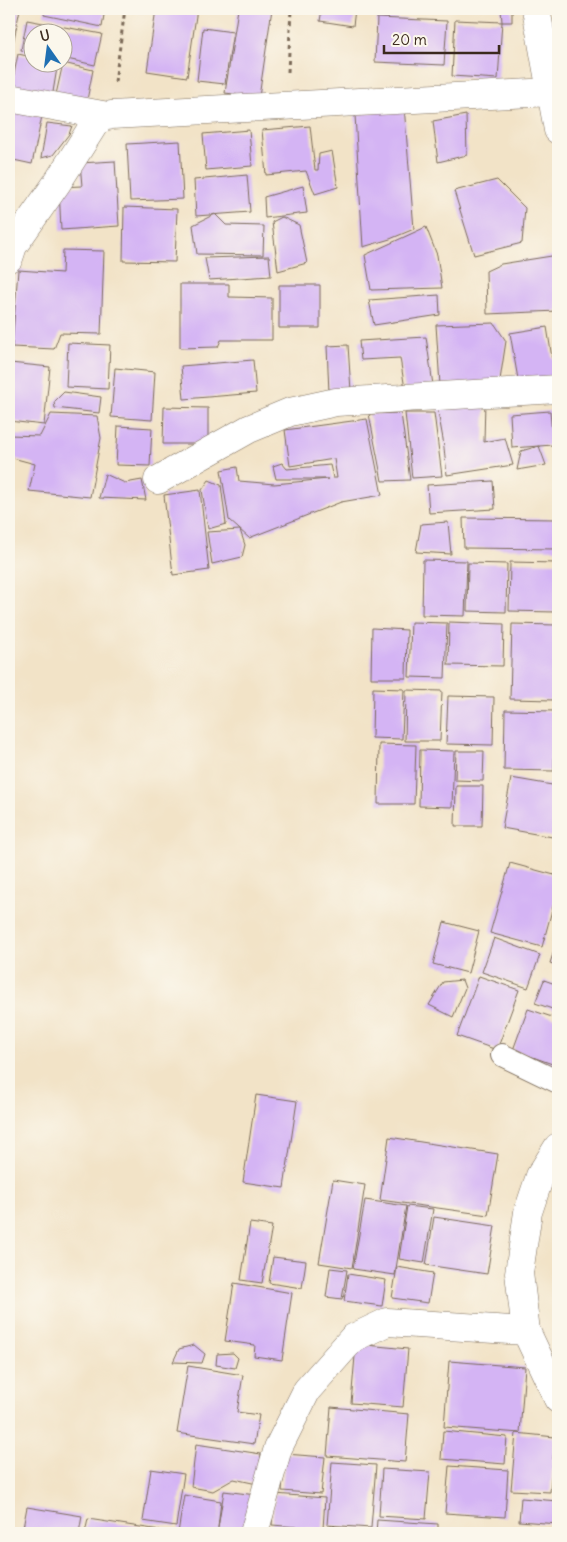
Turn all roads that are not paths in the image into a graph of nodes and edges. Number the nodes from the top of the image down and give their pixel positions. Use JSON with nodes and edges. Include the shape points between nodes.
{"nodes":[{"id":1,"x":536,"y":9,"type":"edge"},
{"id":2,"x":551,"y":92,"type":"junction"},
{"id":3,"x":9,"y":98,"type":"edge"},
{"id":4,"x":109,"y":116,"type":"junction"},
{"id":5,"x":558,"y":130,"type":"edge"},
{"id":6,"x":10,"y":249,"type":"edge"},
{"id":7,"x":558,"y":389,"type":"edge"},
{"id":8,"x":158,"y":480,"type":"dead end"},
{"id":9,"x":502,"y":1055,"type":"dead end"},
{"id":10,"x":558,"y":1082,"type":"edge"},
{"id":11,"x":558,"y":1147,"type":"edge"},
{"id":12,"x":526,"y":1331,"type":"junction"},
{"id":13,"x":558,"y":1399,"type":"edge"},
{"id":14,"x":254,"y":1533,"type":"edge"}],
"edges":[{"from":1,"to":2,"type":"street"},
{"from":2,"to":4,"type":"street"},
{"from":2,"to":5,"type":"street"},
{"from":3,"to":4,"type":"street"},
{"from":4,"to":6,"type":"street","via":[[95,123]]},
{"from":7,"to":8,"type":"street","via":[[336,402],[290,412],[249,429]]},
{"from":9,"to":10,"type":"lane"},
{"from":11,"to":12,"type":"street","via":[[540,1176],[528,1212],[519,1273]]},
{"from":12,"to":13,"type":"street"},
{"from":12,"to":14,"type":"street","via":[[387,1322],[353,1338],[307,1390],[278,1448]]}]}
